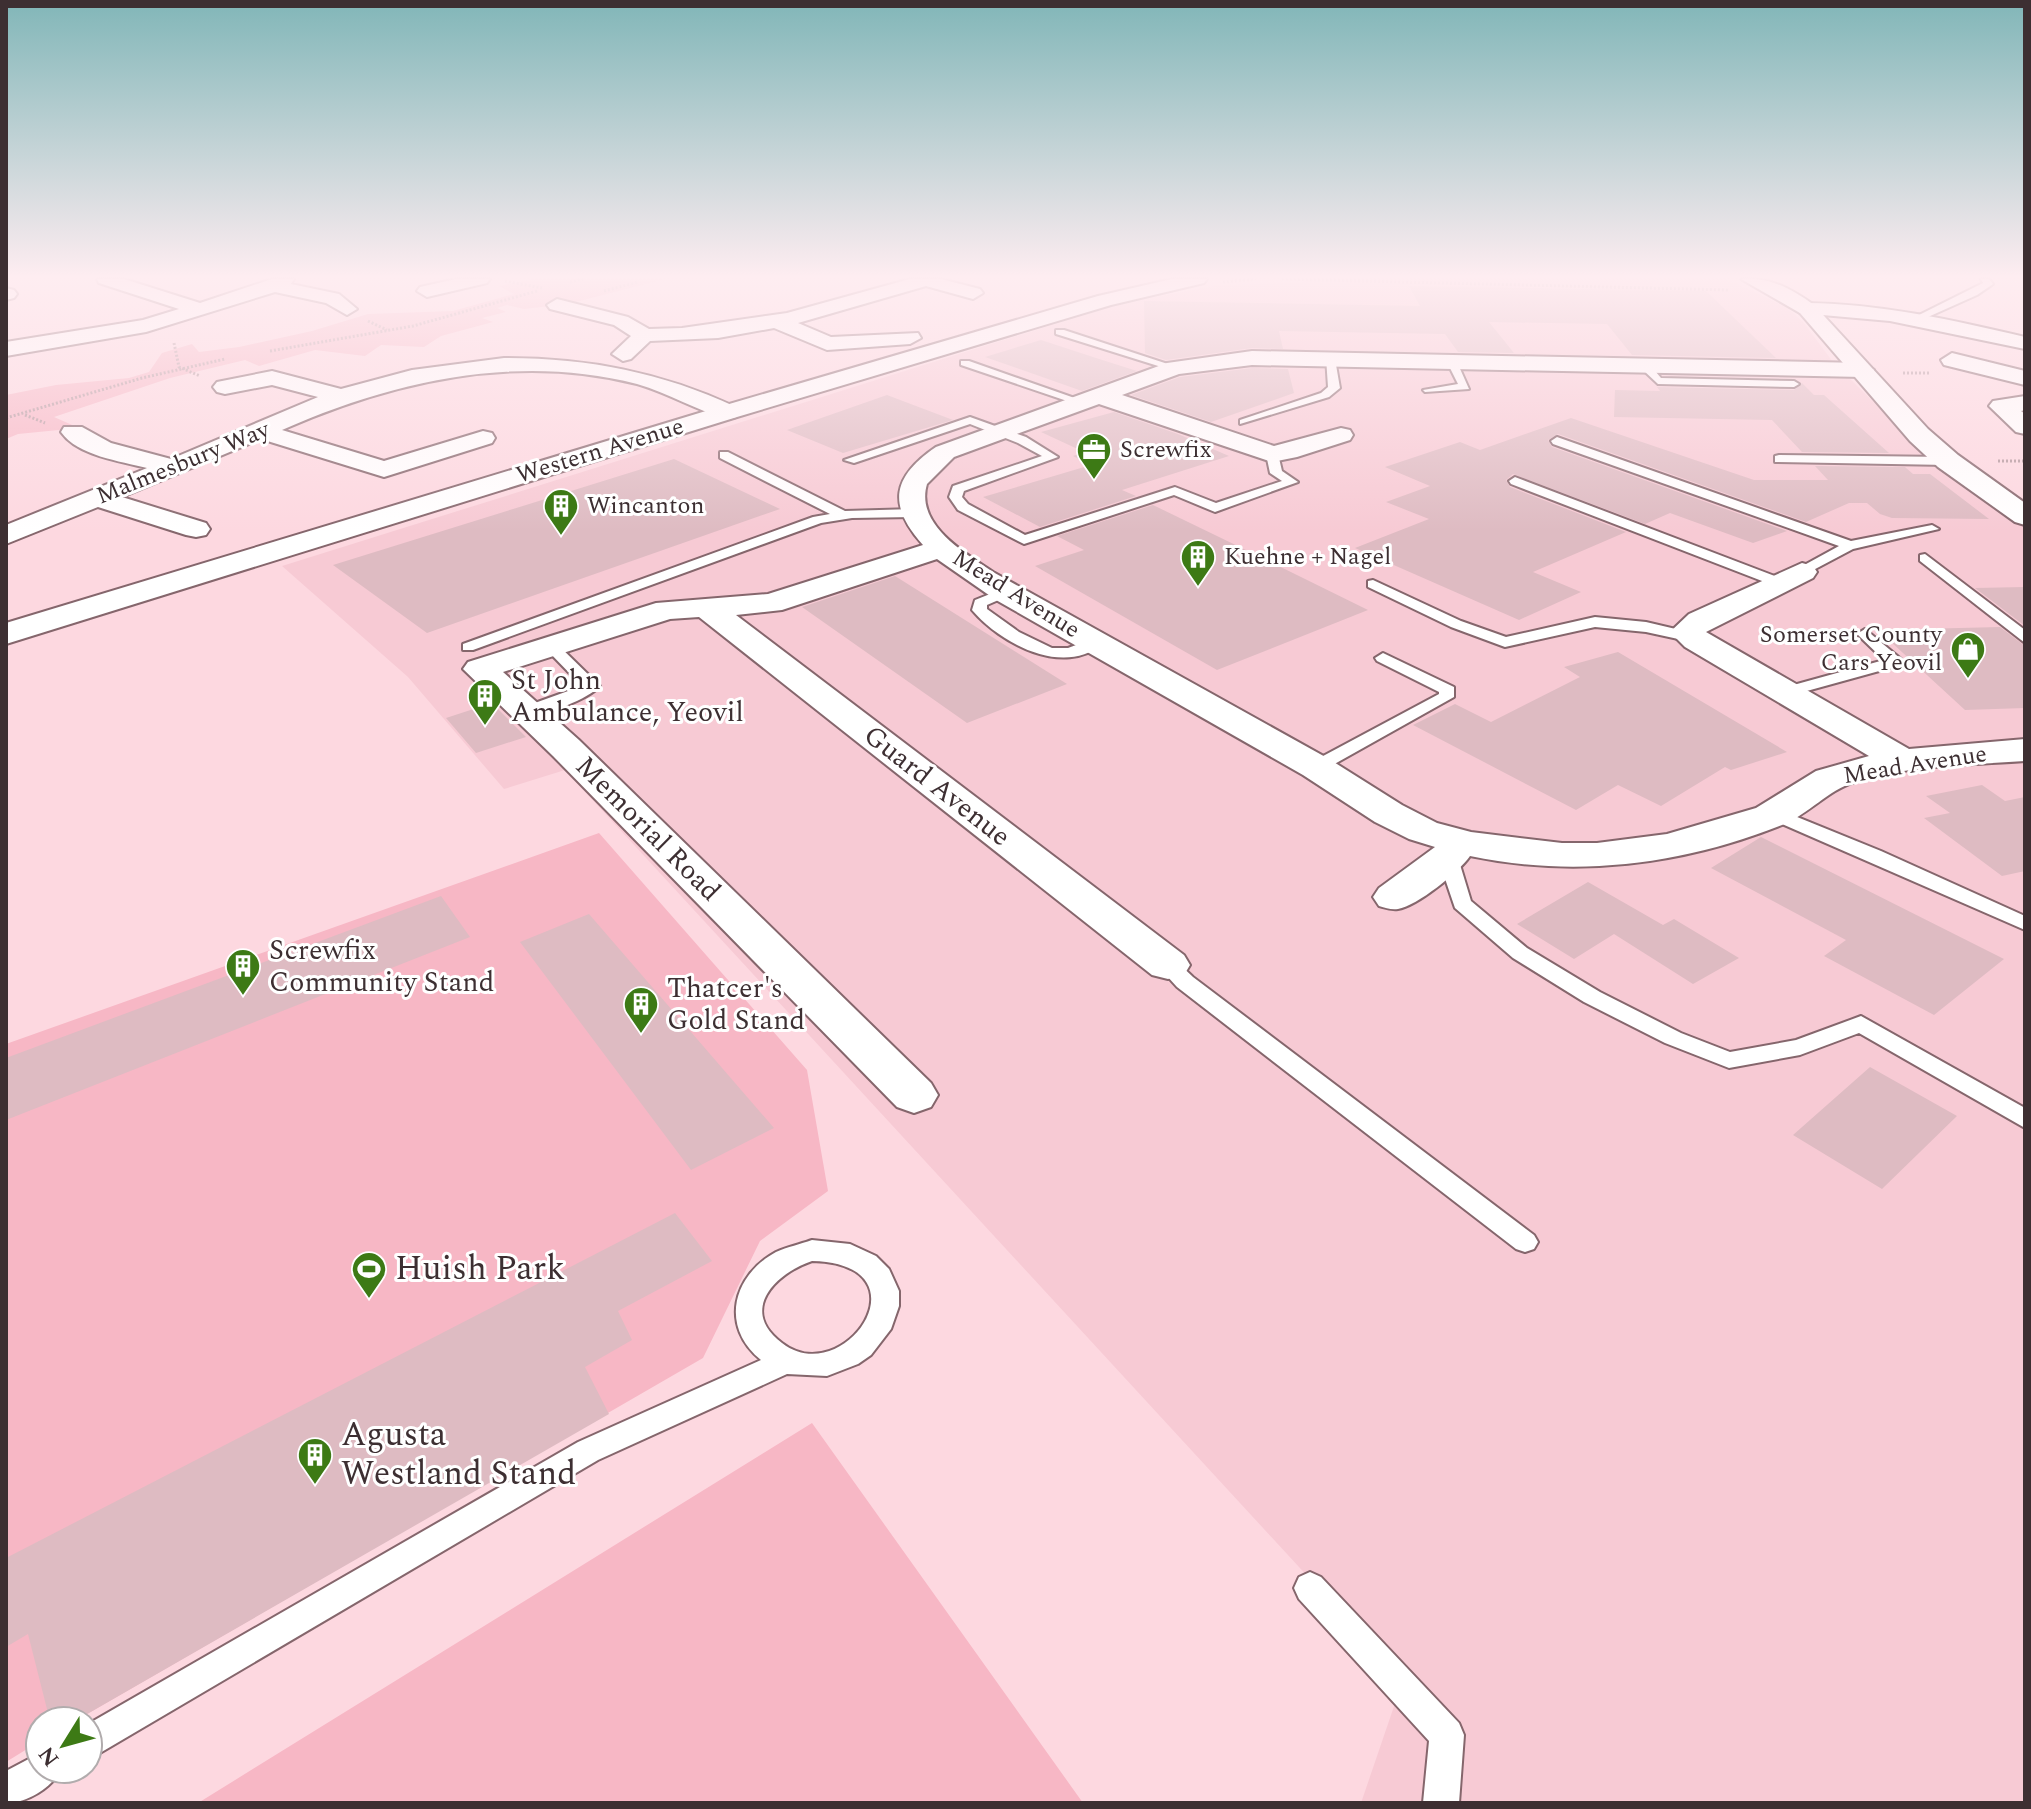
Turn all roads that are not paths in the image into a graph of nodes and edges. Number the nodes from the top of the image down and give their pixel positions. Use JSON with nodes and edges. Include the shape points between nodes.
{"nodes":[{"id":1,"x":442,"y":363,"type":"edge"},
{"id":2,"x":475,"y":363,"type":"edge"},
{"id":3,"x":611,"y":363,"type":"edge"},
{"id":4,"x":892,"y":363,"type":"edge"},
{"id":5,"x":966,"y":363,"type":"edge"},
{"id":6,"x":1160,"y":363,"type":"edge"},
{"id":7,"x":1210,"y":363,"type":"edge"},
{"id":8,"x":1331,"y":363,"type":"edge"},
{"id":9,"x":1453,"y":363,"type":"edge"},
{"id":10,"x":1507,"y":363,"type":"edge"},
{"id":11,"x":1857,"y":363,"type":"edge"},
{"id":12,"x":1949,"y":363,"type":"edge"},
{"id":13,"x":1646,"y":367,"type":"junction"},
{"id":14,"x":1175,"y":368,"type":"junction"},
{"id":15,"x":604,"y":369,"type":"junction"},
{"id":16,"x":1863,"y":370,"type":"junction"},
{"id":17,"x":2025,"y":378,"type":"edge"},
{"id":18,"x":1794,"y":384,"type":"dead end"},
{"id":19,"x":225,"y":387,"type":"dead end"},
{"id":20,"x":1429,"y":390,"type":"dead end"},
{"id":21,"x":345,"y":397,"type":"junction"},
{"id":22,"x":1090,"y":399,"type":"junction"},
{"id":23,"x":2025,"y":403,"type":"edge"},
{"id":24,"x":728,"y":412,"type":"junction"},
{"id":25,"x":1244,"y":422,"type":"dead end"},
{"id":26,"x":2025,"y":427,"type":"edge"},
{"id":27,"x":261,"y":431,"type":"junction"},
{"id":28,"x":999,"y":431,"type":"junction"},
{"id":29,"x":73,"y":432,"type":"dead end"},
{"id":30,"x":1341,"y":435,"type":"dead end"},
{"id":31,"x":1557,"y":441,"type":"dead end"},
{"id":32,"x":511,"y":449,"type":"dead end"},
{"id":33,"x":1272,"y":454,"type":"junction"},
{"id":34,"x":724,"y":455,"type":"dead end"},
{"id":35,"x":1779,"y":459,"type":"dead end"},
{"id":36,"x":850,"y":460,"type":"dead end"},
{"id":37,"x":1948,"y":461,"type":"junction"},
{"id":38,"x":172,"y":467,"type":"junction"},
{"id":39,"x":1515,"y":481,"type":"dead end"},
{"id":40,"x":97,"y":498,"type":"junction"},
{"id":41,"x":914,"y":513,"type":"junction"},
{"id":42,"x":842,"y":515,"type":"junction"},
{"id":43,"x":2025,"y":516,"type":"edge"},
{"id":44,"x":196,"y":529,"type":"dead end"},
{"id":45,"x":1932,"y":529,"type":"dead end"},
{"id":46,"x":8,"y":533,"type":"edge"},
{"id":47,"x":1849,"y":546,"type":"junction"},
{"id":48,"x":942,"y":548,"type":"junction"},
{"id":49,"x":1698,"y":552,"type":"junction"},
{"id":50,"x":1925,"y":558,"type":"dead end"},
{"id":51,"x":1680,"y":561,"type":"dead end"},
{"id":52,"x":1791,"y":578,"type":"junction"},
{"id":53,"x":1373,"y":584,"type":"dead end"},
{"id":54,"x":706,"y":607,"type":"junction"},
{"id":55,"x":6,"y":634,"type":"edge"},
{"id":56,"x":1865,"y":634,"type":"dead end"},
{"id":57,"x":1692,"y":637,"type":"junction"},
{"id":58,"x":2025,"y":638,"type":"edge"},
{"id":59,"x":551,"y":646,"type":"junction"},
{"id":60,"x":468,"y":647,"type":"dead end"},
{"id":61,"x":1383,"y":658,"type":"dead end"},
{"id":62,"x":1785,"y":692,"type":"junction"},
{"id":63,"x":527,"y":712,"type":"junction"},
{"id":64,"x":2025,"y":750,"type":"edge"},
{"id":65,"x":1905,"y":762,"type":"junction"},
{"id":66,"x":1316,"y":767,"type":"junction"},
{"id":67,"x":1775,"y":814,"type":"junction"},
{"id":68,"x":1454,"y":850,"type":"junction"},
{"id":69,"x":1394,"y":897,"type":"dead end"},
{"id":70,"x":2025,"y":924,"type":"edge"},
{"id":71,"x":1168,"y":965,"type":"joint"},
{"id":72,"x":914,"y":1095,"type":"dead end"},
{"id":73,"x":2025,"y":1119,"type":"edge"},
{"id":74,"x":1525,"y":1242,"type":"dead end"},
{"id":75,"x":785,"y":1362,"type":"junction"},
{"id":76,"x":1310,"y":1588,"type":"dead end"},
{"id":77,"x":104,"y":1734,"type":"edge"},
{"id":78,"x":24,"y":1780,"type":"edge"},
{"id":79,"x":6,"y":1791,"type":"edge"},
{"id":80,"x":1441,"y":1803,"type":"edge"}],
"edges":[{"from":1,"to":21,"type":"street","name":"Malmesbury Way"},
{"from":2,"to":15,"type":"street","name":"Malmesbury Way"},
{"from":3,"to":15,"type":"street"},
{"from":4,"to":24,"type":"street","name":"Western Avenue"},
{"from":5,"to":22,"type":"lane"},
{"from":6,"to":14,"type":"lane"},
{"from":7,"to":14,"type":"street"},
{"from":8,"to":25,"type":"lane","via":[[1334,388],[1325,395]]},
{"from":9,"to":20,"type":"lane","via":[[1465,387]]},
{"from":10,"to":13,"type":"street"},
{"from":11,"to":16,"type":"street"},
{"from":12,"to":17,"type":"street"},
{"from":13,"to":16,"type":"street"},
{"from":13,"to":18,"type":"lane","via":[[1658,381]]},
{"from":14,"to":22,"type":"street"},
{"from":15,"to":24,"type":"street","name":"Malmesbury Way","via":[[643,376]]},
{"from":16,"to":37,"type":"street"},
{"from":19,"to":21,"type":"street","via":[[272,378]]},
{"from":21,"to":27,"type":"street","name":"Malmesbury Way"},
{"from":22,"to":28,"type":"street"},
{"from":22,"to":33,"type":"street"},
{"from":23,"to":26,"type":"street","via":[[2001,406]]},
{"from":24,"to":55,"type":"street","name":"Western Avenue"},
{"from":27,"to":32,"type":"street","via":[[384,469],[471,434]]},
{"from":27,"to":38,"type":"street","name":"Malmesbury Way"},
{"from":28,"to":33,"type":"lane","via":[[1052,457],[958,489],[955,497],[963,507],[1024,540],[1175,491],[1215,508],[1292,482],[1276,473]]},
{"from":28,"to":36,"type":"lane","via":[[970,420]]},
{"from":28,"to":41,"type":"street","via":[[932,460],[916,477]]},
{"from":29,"to":38,"type":"street","via":[[102,448]]},
{"from":30,"to":33,"type":"street"},
{"from":31,"to":47,"type":"lane"},
{"from":34,"to":42,"type":"lane"},
{"from":35,"to":37,"type":"lane"},
{"from":37,"to":43,"type":"street"},
{"from":38,"to":40,"type":"street","name":"Malmesbury Way"},
{"from":39,"to":49,"type":"lane"},
{"from":40,"to":44,"type":"street"},
{"from":40,"to":46,"type":"street","name":"Malmesbury Way"},
{"from":41,"to":42,"type":"lane"},
{"from":41,"to":48,"type":"street","name":"Mead Avenue"},
{"from":42,"to":60,"type":"lane"},
{"from":45,"to":47,"type":"lane"},
{"from":47,"to":52,"type":"lane"},
{"from":48,"to":54,"type":"street","name":"Memorial Road","via":[[771,603]]},
{"from":48,"to":66,"type":"street","name":"Mead Avenue","via":[[1005,592]]},
{"from":49,"to":51,"type":"lane"},
{"from":49,"to":52,"type":"lane"},
{"from":50,"to":58,"type":"lane"},
{"from":52,"to":57,"type":"street","via":[[1700,621],[1686,632]]},
{"from":53,"to":57,"type":"lane","via":[[1505,642],[1595,622]]},
{"from":54,"to":59,"type":"street","name":"Memorial Road","via":[[667,610]]},
{"from":54,"to":71,"type":"street","name":"Guard Avenue"},
{"from":56,"to":62,"type":"lane","via":[[1895,662]]},
{"from":57,"to":62,"type":"street"},
{"from":59,"to":63,"type":"lane","via":[[592,686]]},
{"from":59,"to":63,"type":"street","name":"Memorial Road","via":[[480,669]]},
{"from":61,"to":66,"type":"lane","via":[[1448,690],[1446,697]]},
{"from":62,"to":65,"type":"street"},
{"from":63,"to":72,"type":"street","name":"Memorial Road"},
{"from":64,"to":65,"type":"street","name":"Mead Avenue"},
{"from":65,"to":67,"type":"street","name":"Mead Avenue","via":[[1837,775]]},
{"from":66,"to":68,"type":"street","name":"Mead Avenue"},
{"from":67,"to":68,"type":"street","name":"Mead Avenue","via":[[1661,850],[1603,857]]},
{"from":67,"to":70,"type":"lane"},
{"from":68,"to":69,"type":"street"},
{"from":68,"to":73,"type":"lane","via":[[1462,904],[1520,953],[1673,1038],[1729,1060],[1800,1047],[1861,1024]]},
{"from":71,"to":74,"type":"lane"},
{"from":75,"to":75,"type":"lane","via":[[753,1338],[747,1320],[755,1285],[787,1258],[807,1251],[849,1254],[867,1265],[881,1279],[886,1298],[884,1318],[874,1336],[833,1362]]},
{"from":75,"to":77,"type":"lane","via":[[588,1451]]},
{"from":76,"to":80,"type":"lane","via":[[1447,1735]]},
{"from":78,"to":79,"type":"lane"}]}
